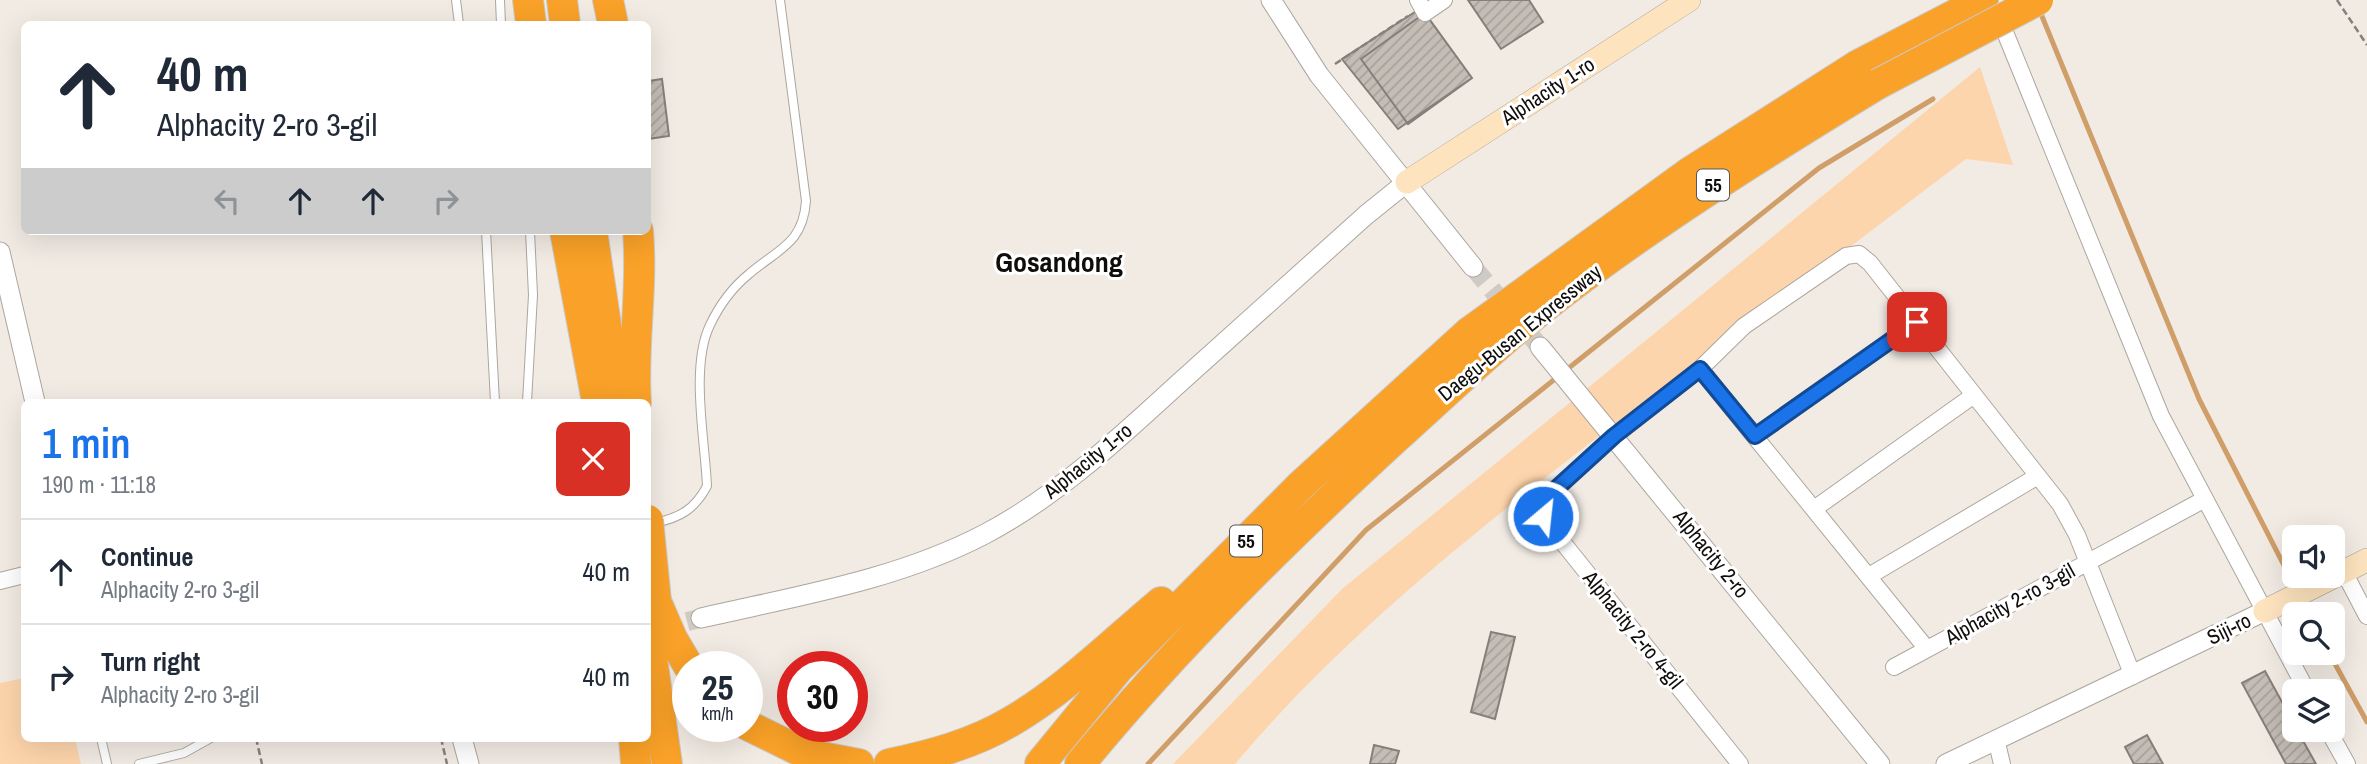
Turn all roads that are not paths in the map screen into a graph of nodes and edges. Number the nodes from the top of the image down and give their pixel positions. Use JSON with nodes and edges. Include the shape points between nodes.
{"nodes":[{"id":1,"x":456,"y":0,"type":"edge"},
{"id":2,"x":500,"y":0,"type":"edge"},
{"id":3,"x":528,"y":0,"type":"edge"},
{"id":4,"x":562,"y":0,"type":"edge"},
{"id":5,"x":608,"y":0,"type":"edge"},
{"id":6,"x":780,"y":0,"type":"edge"},
{"id":7,"x":1271,"y":0,"type":"edge"},
{"id":8,"x":1444,"y":0,"type":"edge"},
{"id":9,"x":1689,"y":0,"type":"edge"},
{"id":10,"x":1983,"y":0,"type":"edge"},
{"id":11,"x":1992,"y":0,"type":"edge"},
{"id":12,"x":2038,"y":0,"type":"edge"},
{"id":13,"x":1421,"y":6,"type":"edge"},
{"id":14,"x":459,"y":21,"type":"edge"},
{"id":15,"x":501,"y":21,"type":"edge"},
{"id":16,"x":531,"y":21,"type":"edge"},
{"id":17,"x":565,"y":21,"type":"edge"},
{"id":18,"x":612,"y":21,"type":"edge"},
{"id":19,"x":1868,"y":75,"type":"junction"},
{"id":20,"x":1407,"y":182,"type":"junction"},
{"id":21,"x":486,"y":235,"type":"edge"},
{"id":22,"x":530,"y":235,"type":"edge"},
{"id":23,"x":566,"y":235,"type":"edge"},
{"id":24,"x":594,"y":235,"type":"edge"},
{"id":25,"x":638,"y":235,"type":"edge"},
{"id":26,"x":0,"y":252,"type":"edge"},
{"id":27,"x":1473,"y":267,"type":"tunnel mouth"},
{"id":28,"x":1917,"y":322,"type":"junction"},
{"id":29,"x":1540,"y":347,"type":"tunnel mouth"},
{"id":30,"x":1700,"y":369,"type":"junction"},
{"id":31,"x":1974,"y":395,"type":"junction"},
{"id":32,"x":34,"y":399,"type":"edge"},
{"id":33,"x":495,"y":399,"type":"edge"},
{"id":34,"x":527,"y":399,"type":"edge"},
{"id":35,"x":596,"y":399,"type":"edge"},
{"id":36,"x":617,"y":399,"type":"edge"},
{"id":37,"x":636,"y":399,"type":"edge"},
{"id":38,"x":1614,"y":436,"type":"junction"},
{"id":39,"x":1755,"y":436,"type":"junction"},
{"id":40,"x":2038,"y":476,"type":"junction"},
{"id":41,"x":1301,"y":485,"type":"junction"},
{"id":42,"x":2205,"y":499,"type":"junction"},
{"id":43,"x":1814,"y":509,"type":"junction"},
{"id":44,"x":651,"y":521,"type":"edge"},
{"id":45,"x":651,"y":552,"type":"edge"},
{"id":46,"x":2367,"y":560,"type":"edge"},
{"id":47,"x":2087,"y":561,"type":"junction"},
{"id":48,"x":2345,"y":572,"type":"edge"},
{"id":49,"x":21,"y":576,"type":"edge"},
{"id":50,"x":1869,"y":576,"type":"junction"},
{"id":51,"x":0,"y":581,"type":"edge"},
{"id":52,"x":2345,"y":587,"type":"edge"},
{"id":53,"x":2312,"y":588,"type":"edge"},
{"id":54,"x":2264,"y":611,"type":"junction"},
{"id":55,"x":2367,"y":616,"type":"edge"},
{"id":56,"x":701,"y":618,"type":"tunnel mouth"},
{"id":57,"x":1927,"y":649,"type":"junction"},
{"id":58,"x":651,"y":651,"type":"edge"},
{"id":59,"x":680,"y":651,"type":"edge"},
{"id":60,"x":1894,"y":667,"type":"dead end"},
{"id":61,"x":2133,"y":676,"type":"junction"},
{"id":62,"x":2301,"y":679,"type":"edge"},
{"id":63,"x":763,"y":733,"type":"edge"},
{"id":64,"x":1996,"y":740,"type":"junction"},
{"id":65,"x":102,"y":742,"type":"edge"},
{"id":66,"x":204,"y":742,"type":"edge"},
{"id":67,"x":463,"y":742,"type":"edge"},
{"id":68,"x":634,"y":742,"type":"edge"},
{"id":69,"x":649,"y":742,"type":"edge"},
{"id":70,"x":2335,"y":742,"type":"edge"},
{"id":71,"x":107,"y":764,"type":"edge"},
{"id":72,"x":139,"y":764,"type":"edge"},
{"id":73,"x":469,"y":764,"type":"edge"},
{"id":74,"x":636,"y":764,"type":"edge"},
{"id":75,"x":652,"y":764,"type":"edge"},
{"id":76,"x":667,"y":764,"type":"edge"},
{"id":77,"x":859,"y":764,"type":"edge"},
{"id":78,"x":889,"y":764,"type":"edge"},
{"id":79,"x":1040,"y":764,"type":"edge"},
{"id":80,"x":1080,"y":764,"type":"edge"},
{"id":81,"x":1740,"y":764,"type":"edge"},
{"id":82,"x":1880,"y":764,"type":"edge"},
{"id":83,"x":1946,"y":764,"type":"edge"},
{"id":84,"x":2002,"y":764,"type":"edge"},
{"id":85,"x":2347,"y":764,"type":"edge"}],
"edges":[{"from":1,"to":14,"type":"lane"},
{"from":2,"to":15,"type":"lane"},
{"from":3,"to":16,"type":"highway"},
{"from":4,"to":17,"type":"highway"},
{"from":5,"to":18,"type":"highway"},
{"from":6,"to":44,"type":"lane","via":[[806,201],[804,222],[796,236],[727,296],[709,325],[701,348],[707,485],[689,512]]},
{"from":7,"to":20,"type":"street","via":[[1319,75]]},
{"from":8,"to":13,"type":"street"},
{"from":9,"to":20,"type":"main road","name":"Alphacity 1-ro"},
{"from":10,"to":19,"type":"highway","name":"Daegu-Busan Expressway","number":"55"},
{"from":11,"to":42,"type":"street","name":"Siji-ro","via":[[2161,415]]},
{"from":12,"to":19,"type":"highway","name":"Daegu-Busan Expressway","number":"55","bridge":true},
{"from":19,"to":41,"type":"highway","name":"Daegu-Busan Expressway","number":"55","via":[[1690,172],[1468,333]]},
{"from":19,"to":80,"type":"highway","name":"Daegu-Busan Expressway","number":"55","via":[[1555,299],[1485,357],[1344,486],[1208,621],[1136,695]]},
{"from":20,"to":27,"type":"street"},
{"from":20,"to":56,"type":"street","name":"Alphacity 1-ro","via":[[1105,450],[1033,505],[925,561]]},
{"from":21,"to":33,"type":"lane"},
{"from":22,"to":34,"type":"lane","via":[[533,295]]},
{"from":23,"to":35,"type":"highway"},
{"from":24,"to":36,"type":"highway"},
{"from":25,"to":37,"type":"highway"},
{"from":26,"to":32,"type":"street"},
{"from":28,"to":30,"type":"street","name":"Alphacity 2-ro 3-gil","via":[[1870,262],[1858,254],[1846,256],[1744,326]]},
{"from":28,"to":31,"type":"street","name":"Alphacity 2-ro 3-gil"},
{"from":28,"to":39,"type":"street"},
{"from":29,"to":38,"type":"street","name":"Alphacity 2-ro"},
{"from":30,"to":38,"type":"street","name":"Alphacity 2-ro 3-gil"},
{"from":30,"to":39,"type":"street","name":"Alphacity 2-ro 3-gil"},
{"from":31,"to":40,"type":"street","name":"Alphacity 2-ro 3-gil"},
{"from":31,"to":43,"type":"street"},
{"from":38,"to":81,"type":"street","name":"Alphacity 2-ro 4-gil","via":[[1547,497],[1543,516]]},
{"from":38,"to":82,"type":"street","name":"Alphacity 2-ro"},
{"from":39,"to":43,"type":"street","name":"Alphacity 2-ro 3-gil"},
{"from":40,"to":47,"type":"street","name":"Alphacity 2-ro 3-gil","via":[[2060,504]]},
{"from":40,"to":50,"type":"street"},
{"from":41,"to":78,"type":"highway","via":[[1025,712],[956,747]]},
{"from":41,"to":79,"type":"highway","name":"Daegu-Busan Expressway","number":"55","via":[[1118,669]]},
{"from":42,"to":47,"type":"street"},
{"from":42,"to":54,"type":"street","name":"Siji-ro"},
{"from":43,"to":50,"type":"street","name":"Alphacity 2-ro 3-gil"},
{"from":45,"to":59,"type":"highway","bridge":true,"via":[[656,601]]},
{"from":46,"to":48,"type":"main road"},
{"from":47,"to":57,"type":"street","name":"Alphacity 2-ro 3-gil"},
{"from":47,"to":61,"type":"street"},
{"from":49,"to":51,"type":"street"},
{"from":50,"to":57,"type":"street","name":"Alphacity 2-ro 3-gil"},
{"from":52,"to":55,"type":"street"},
{"from":53,"to":54,"type":"main road"},
{"from":54,"to":61,"type":"street","name":"Siji-ro"},
{"from":54,"to":62,"type":"street"},
{"from":57,"to":60,"type":"street"},
{"from":58,"to":76,"type":"highway"},
{"from":61,"to":64,"type":"street","name":"Siji-ro"},
{"from":63,"to":77,"type":"highway","via":[[806,754]]},
{"from":64,"to":83,"type":"street","name":"Siji-ro"},
{"from":64,"to":84,"type":"street"},
{"from":65,"to":71,"type":"lane"},
{"from":66,"to":72,"type":"lane","via":[[184,753]]},
{"from":67,"to":73,"type":"street"},
{"from":68,"to":74,"type":"highway"},
{"from":69,"to":75,"type":"highway"},
{"from":70,"to":85,"type":"street"}]}
